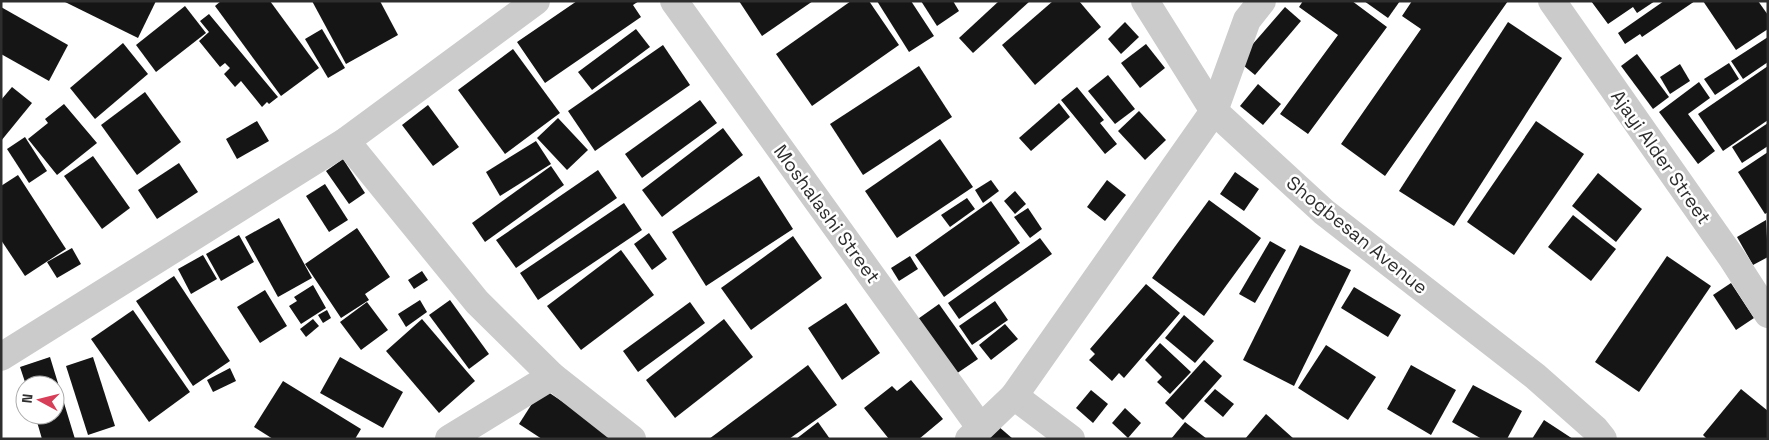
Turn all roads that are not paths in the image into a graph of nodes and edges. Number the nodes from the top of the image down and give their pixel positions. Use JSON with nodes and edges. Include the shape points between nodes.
{"nodes":[{"id":1,"x":536,"y":1,"type":"edge"},
{"id":2,"x":674,"y":1,"type":"edge"},
{"id":3,"x":1145,"y":1,"type":"edge"},
{"id":4,"x":1262,"y":1,"type":"edge"},
{"id":5,"x":1552,"y":1,"type":"edge"},
{"id":6,"x":1214,"y":110,"type":"junction"},
{"id":7,"x":346,"y":141,"type":"junction"},
{"id":8,"x":1768,"y":314,"type":"edge"},
{"id":9,"x":1,"y":357,"type":"edge"},
{"id":10,"x":552,"y":376,"type":"junction"},
{"id":11,"x":1014,"y":396,"type":"junction"},
{"id":12,"x":975,"y":433,"type":"edge"},
{"id":13,"x":449,"y":439,"type":"edge"},
{"id":14,"x":632,"y":439,"type":"edge"},
{"id":15,"x":1070,"y":439,"type":"edge"},
{"id":16,"x":1603,"y":439,"type":"edge"}],
"edges":[{"from":1,"to":7,"type":"street"},
{"from":2,"to":12,"type":"street","name":"Moshalashi Street"},
{"from":3,"to":6,"type":"street","name":"Shogbesan Avenue"},
{"from":4,"to":6,"type":"street","via":[[1247,20]]},
{"from":5,"to":8,"type":"street","name":"Ajayi Alder Street"},
{"from":6,"to":11,"type":"street"},
{"from":6,"to":16,"type":"street","name":"Shogbesan Avenue","via":[[1324,212],[1535,376]]},
{"from":7,"to":9,"type":"street"},
{"from":7,"to":10,"type":"street","via":[[478,302]]},
{"from":10,"to":13,"type":"street"},
{"from":10,"to":14,"type":"street"},
{"from":11,"to":12,"type":"street"},
{"from":11,"to":15,"type":"street"}]}
